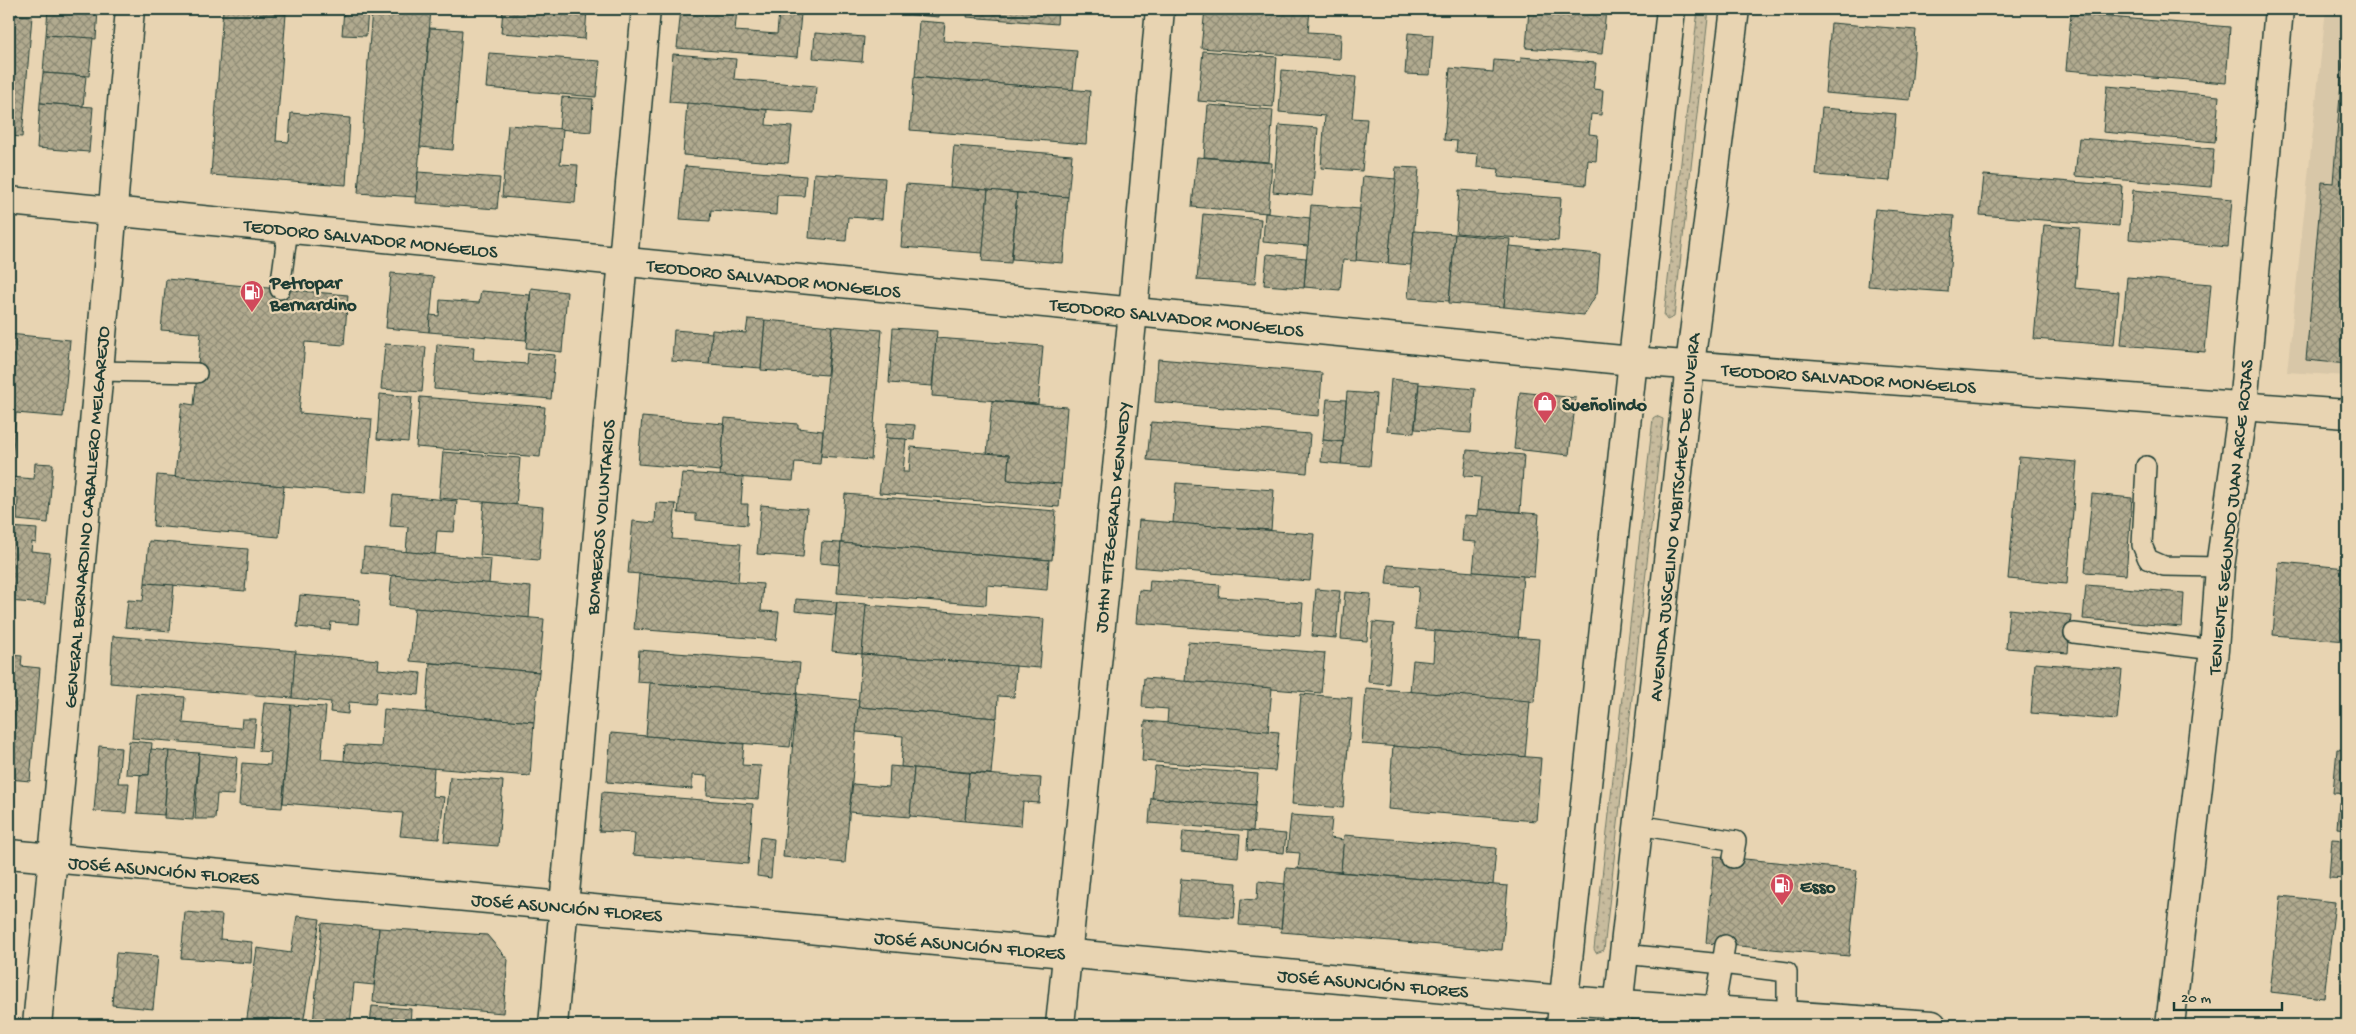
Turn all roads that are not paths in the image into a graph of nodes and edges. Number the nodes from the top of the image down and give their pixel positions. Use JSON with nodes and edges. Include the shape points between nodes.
{"nodes":[{"id":1,"x":130,"y":9,"type":"edge"},
{"id":2,"x":646,"y":9,"type":"edge"},
{"id":3,"x":1160,"y":9,"type":"edge"},
{"id":4,"x":1671,"y":9,"type":"edge"},
{"id":5,"x":1735,"y":9,"type":"edge"},
{"id":6,"x":2279,"y":9,"type":"edge"},
{"id":7,"x":9,"y":201,"type":"edge"},
{"id":8,"x":111,"y":212,"type":"junction"},
{"id":9,"x":288,"y":228,"type":"junction"},
{"id":10,"x":623,"y":262,"type":"junction"},
{"id":11,"x":280,"y":289,"type":"dead end"},
{"id":12,"x":1133,"y":312,"type":"junction"},
{"id":13,"x":1632,"y":361,"type":"junction"},
{"id":14,"x":1690,"y":366,"type":"junction"},
{"id":15,"x":99,"y":371,"type":"junction"},
{"id":16,"x":197,"y":373,"type":"dead end"},
{"id":17,"x":2243,"y":406,"type":"junction"},
{"id":18,"x":2347,"y":414,"type":"edge"},
{"id":19,"x":2146,"y":466,"type":"dead end"},
{"id":20,"x":2220,"y":567,"type":"junction"},
{"id":21,"x":2074,"y":633,"type":"dead end"},
{"id":22,"x":2214,"y":650,"type":"junction"},
{"id":23,"x":1638,"y":825,"type":"junction"},
{"id":24,"x":9,"y":854,"type":"edge"},
{"id":25,"x":52,"y":858,"type":"junction"},
{"id":26,"x":1733,"y":858,"type":"dead end"},
{"id":27,"x":564,"y":906,"type":"junction"},
{"id":28,"x":1725,"y":945,"type":"dead end"},
{"id":29,"x":1066,"y":953,"type":"junction"},
{"id":30,"x":1624,"y":954,"type":"junction"},
{"id":31,"x":1722,"y":964,"type":"junction"},
{"id":32,"x":1714,"y":1010,"type":"junction"},
{"id":33,"x":1562,"y":1013,"type":"edge"},
{"id":34,"x":1617,"y":1014,"type":"edge"},
{"id":35,"x":1788,"y":1015,"type":"junction"},
{"id":36,"x":37,"y":1025,"type":"edge"},
{"id":37,"x":553,"y":1025,"type":"edge"},
{"id":38,"x":1060,"y":1025,"type":"edge"},
{"id":39,"x":1915,"y":1025,"type":"edge"},
{"id":40,"x":2170,"y":1025,"type":"edge"}],
"edges":[{"from":1,"to":8,"type":"street","name":"GENERAL BERNARDINO CABALLERO MELGAREJO"},
{"from":2,"to":10,"type":"street","name":"BOMBEROS VOLUNTARIOS"},
{"from":3,"to":12,"type":"street","name":"JOHN FITZGERALD KENNEDY"},
{"from":4,"to":13,"type":"street"},
{"from":5,"to":14,"type":"street","name":"AVENIDA JUSCELINO KUBITSCHEK DE OLIVEIRA"},
{"from":6,"to":17,"type":"street","name":"TENIENTE SEGUNDO JUAN ARCE ROJAS"},
{"from":7,"to":8,"type":"street","name":"TEODORO SALVADOR MONGELOS"},
{"from":8,"to":9,"type":"street","name":"TEODORO SALVADOR MONGELOS"},
{"from":8,"to":15,"type":"street","name":"GENERAL BERNARDINO CABALLERO MELGAREJO"},
{"from":9,"to":10,"type":"street","name":"TEODORO SALVADOR MONGELOS"},
{"from":9,"to":11,"type":"lane"},
{"from":10,"to":12,"type":"street","name":"TEODORO SALVADOR MONGELOS"},
{"from":10,"to":27,"type":"street","name":"BOMBEROS VOLUNTARIOS"},
{"from":12,"to":13,"type":"street","name":"TEODORO SALVADOR MONGELOS"},
{"from":12,"to":29,"type":"street","name":"JOHN FITZGERALD KENNEDY"},
{"from":13,"to":14,"type":"street","name":"TEODORO SALVADOR MONGELOS"},
{"from":13,"to":33,"type":"street"},
{"from":14,"to":17,"type":"street","name":"TEODORO SALVADOR MONGELOS"},
{"from":14,"to":23,"type":"street","name":"AVENIDA JUSCELINO KUBITSCHEK DE OLIVEIRA"},
{"from":15,"to":16,"type":"lane"},
{"from":15,"to":25,"type":"street","name":"GENERAL BERNARDINO CABALLERO MELGAREJO"},
{"from":17,"to":18,"type":"street","name":"TEODORO SALVADOR MONGELOS"},
{"from":17,"to":20,"type":"street","name":"TENIENTE SEGUNDO JUAN ARCE ROJAS"},
{"from":19,"to":20,"type":"lane","via":[[2142,545],[2148,559],[2164,566]]},
{"from":20,"to":22,"type":"street","name":"TENIENTE SEGUNDO JUAN ARCE ROJAS"},
{"from":21,"to":22,"type":"lane"},
{"from":22,"to":40,"type":"street","name":"TENIENTE SEGUNDO JUAN ARCE ROJAS"},
{"from":23,"to":26,"type":"lane","via":[[1736,841]]},
{"from":23,"to":30,"type":"street","name":"AVENIDA JUSCELINO KUBITSCHEK DE OLIVEIRA"},
{"from":24,"to":25,"type":"street","name":"JOSÉ ASUNCIÓN FLORES"},
{"from":25,"to":27,"type":"street","name":"JOSÉ ASUNCIÓN FLORES"},
{"from":25,"to":36,"type":"street","name":"GENERAL BERNARDINO CABALLERO MELGAREJO"},
{"from":27,"to":29,"type":"street","name":"JOSÉ ASUNCIÓN FLORES"},
{"from":27,"to":37,"type":"street","name":"BOMBEROS VOLUNTARIOS"},
{"from":28,"to":31,"type":"lane"},
{"from":29,"to":33,"type":"street","name":"JOSÉ ASUNCIÓN FLORES"},
{"from":29,"to":38,"type":"street","name":"JOHN FITZGERALD KENNEDY"},
{"from":30,"to":31,"type":"lane"},
{"from":30,"to":34,"type":"street","name":"AVENIDA JUSCELINO KUBITSCHEK DE OLIVEIRA"},
{"from":31,"to":32,"type":"lane"},
{"from":31,"to":35,"type":"lane","via":[[1787,972]]},
{"from":32,"to":34,"type":"street","name":"JOSÉ ASUNCIÓN FLORES"},
{"from":32,"to":35,"type":"street","name":"JOSÉ ASUNCIÓN FLORES"},
{"from":33,"to":34,"type":"street","name":"JOSÉ ASUNCIÓN FLORES"},
{"from":35,"to":39,"type":"street","name":"JOSÉ ASUNCIÓN FLORES"}]}
